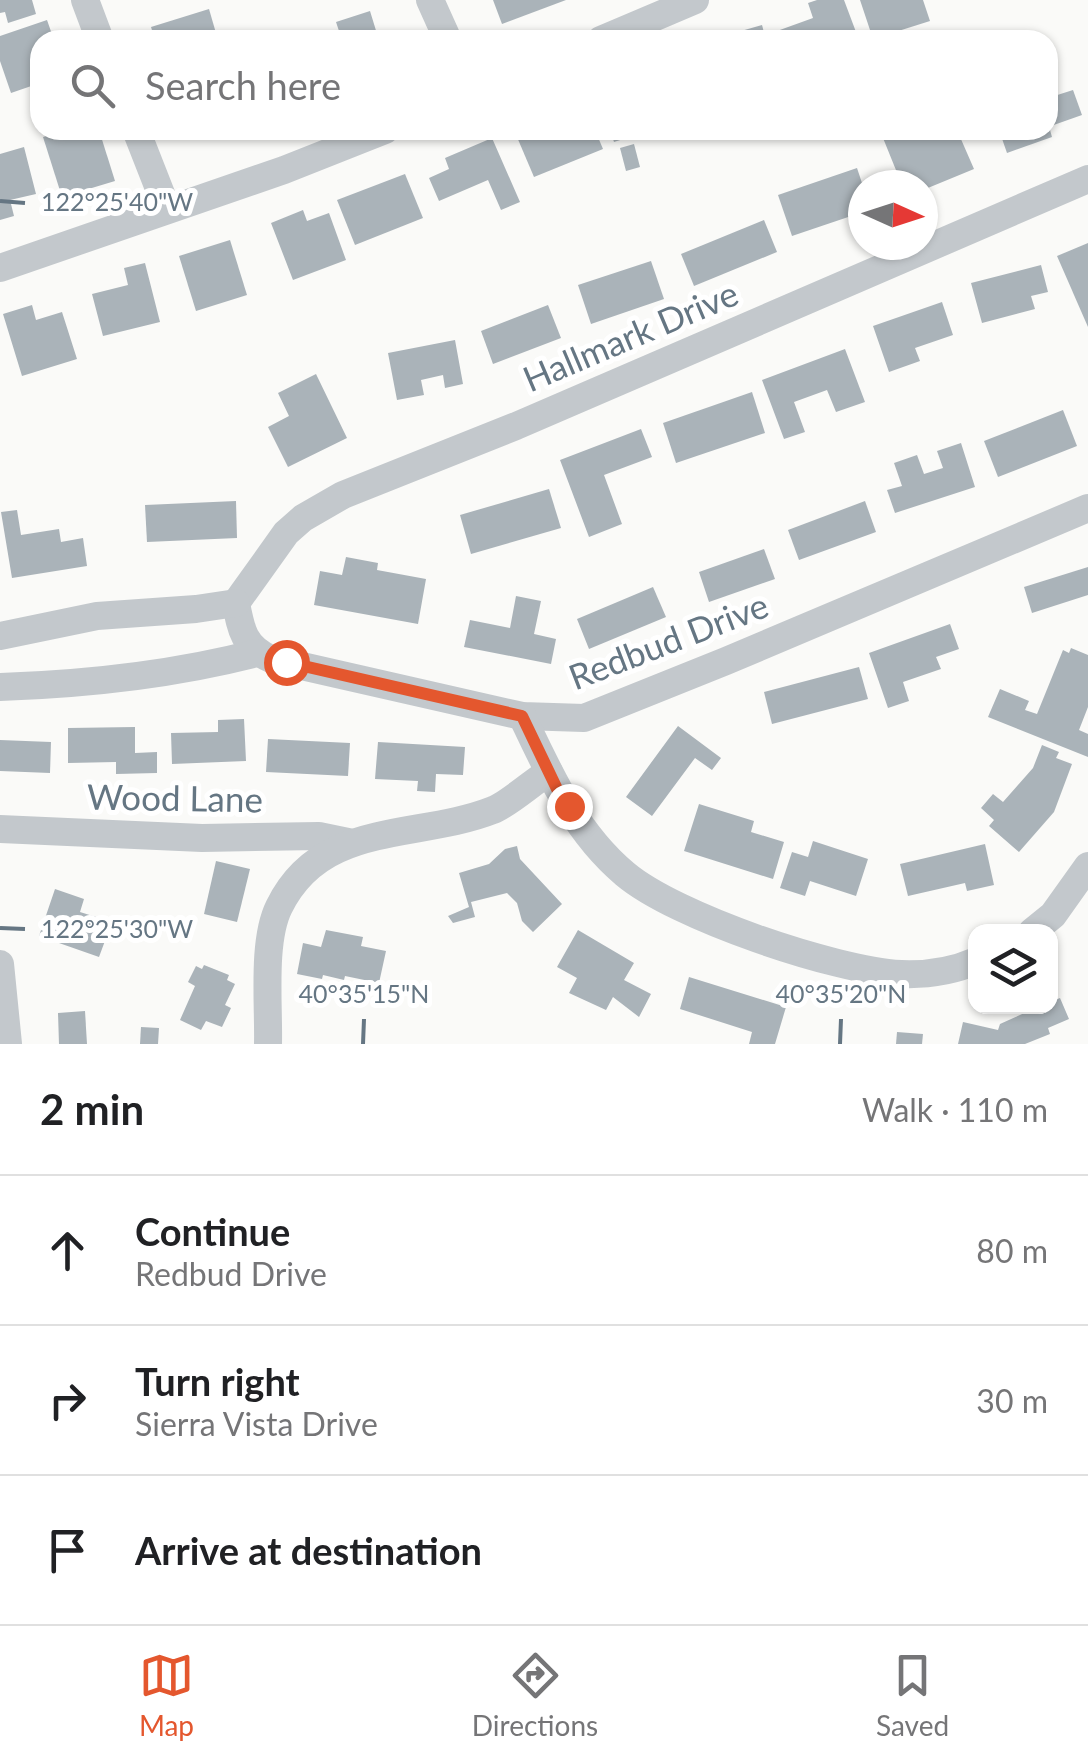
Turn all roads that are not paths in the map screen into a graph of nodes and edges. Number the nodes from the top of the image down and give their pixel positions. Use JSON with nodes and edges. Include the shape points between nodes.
{"nodes":[{"id":1,"x":85,"y":0,"type":"edge"},
{"id":2,"x":430,"y":0,"type":"edge"},
{"id":3,"x":695,"y":0,"type":"edge"},
{"id":4,"x":96,"y":30,"type":"edge"},
{"id":5,"x":444,"y":30,"type":"edge"},
{"id":6,"x":624,"y":30,"type":"edge"},
{"id":7,"x":140,"y":140,"type":"edge"},
{"id":8,"x":359,"y":140,"type":"edge"},
{"id":9,"x":1088,"y":179,"type":"edge"},
{"id":10,"x":167,"y":209,"type":"junction"},
{"id":11,"x":0,"y":268,"type":"edge"},
{"id":12,"x":1088,"y":508,"type":"edge"},
{"id":13,"x":236,"y":603,"type":"junction"},
{"id":14,"x":0,"y":636,"type":"edge"},
{"id":15,"x":257,"y":653,"type":"junction"},
{"id":16,"x":0,"y":687,"type":"edge"},
{"id":17,"x":522,"y":716,"type":"junction"},
{"id":18,"x":549,"y":772,"type":"junction"},
{"id":19,"x":0,"y":829,"type":"edge"},
{"id":20,"x":348,"y":842,"type":"junction"},
{"id":21,"x":1088,"y":866,"type":"edge"},
{"id":22,"x":1042,"y":924,"type":"edge"},
{"id":23,"x":968,"y":963,"type":"edge"},
{"id":24,"x":0,"y":964,"type":"edge"},
{"id":25,"x":8,"y":1044,"type":"edge"},
{"id":26,"x":268,"y":1044,"type":"edge"}],
"edges":[{"from":1,"to":4,"type":"street"},
{"from":2,"to":5,"type":"street"},
{"from":3,"to":6,"type":"street"},
{"from":7,"to":10,"type":"street"},
{"from":8,"to":10,"type":"street"},
{"from":9,"to":13,"type":"street","name":"Hallmark Drive","via":[[342,495],[286,532]]},
{"from":10,"to":11,"type":"street"},
{"from":12,"to":17,"type":"street","name":"Redbud Drive","via":[[598,714]]},
{"from":13,"to":14,"type":"street","via":[[98,616]]},
{"from":13,"to":15,"type":"street","via":[[246,643]]},
{"from":15,"to":16,"type":"street","via":[[100,682]]},
{"from":15,"to":17,"type":"street","name":"Redbud Drive"},
{"from":17,"to":18,"type":"street"},
{"from":18,"to":20,"type":"street","via":[[491,811]]},
{"from":18,"to":23,"type":"street","via":[[581,824],[626,875],[742,934],[879,972],[922,974]]},
{"from":19,"to":20,"type":"street","name":"Wood Lane"},
{"from":20,"to":26,"type":"street","via":[[317,861],[278,908],[271,933]]},
{"from":21,"to":22,"type":"street"},
{"from":24,"to":25,"type":"street"}]}
